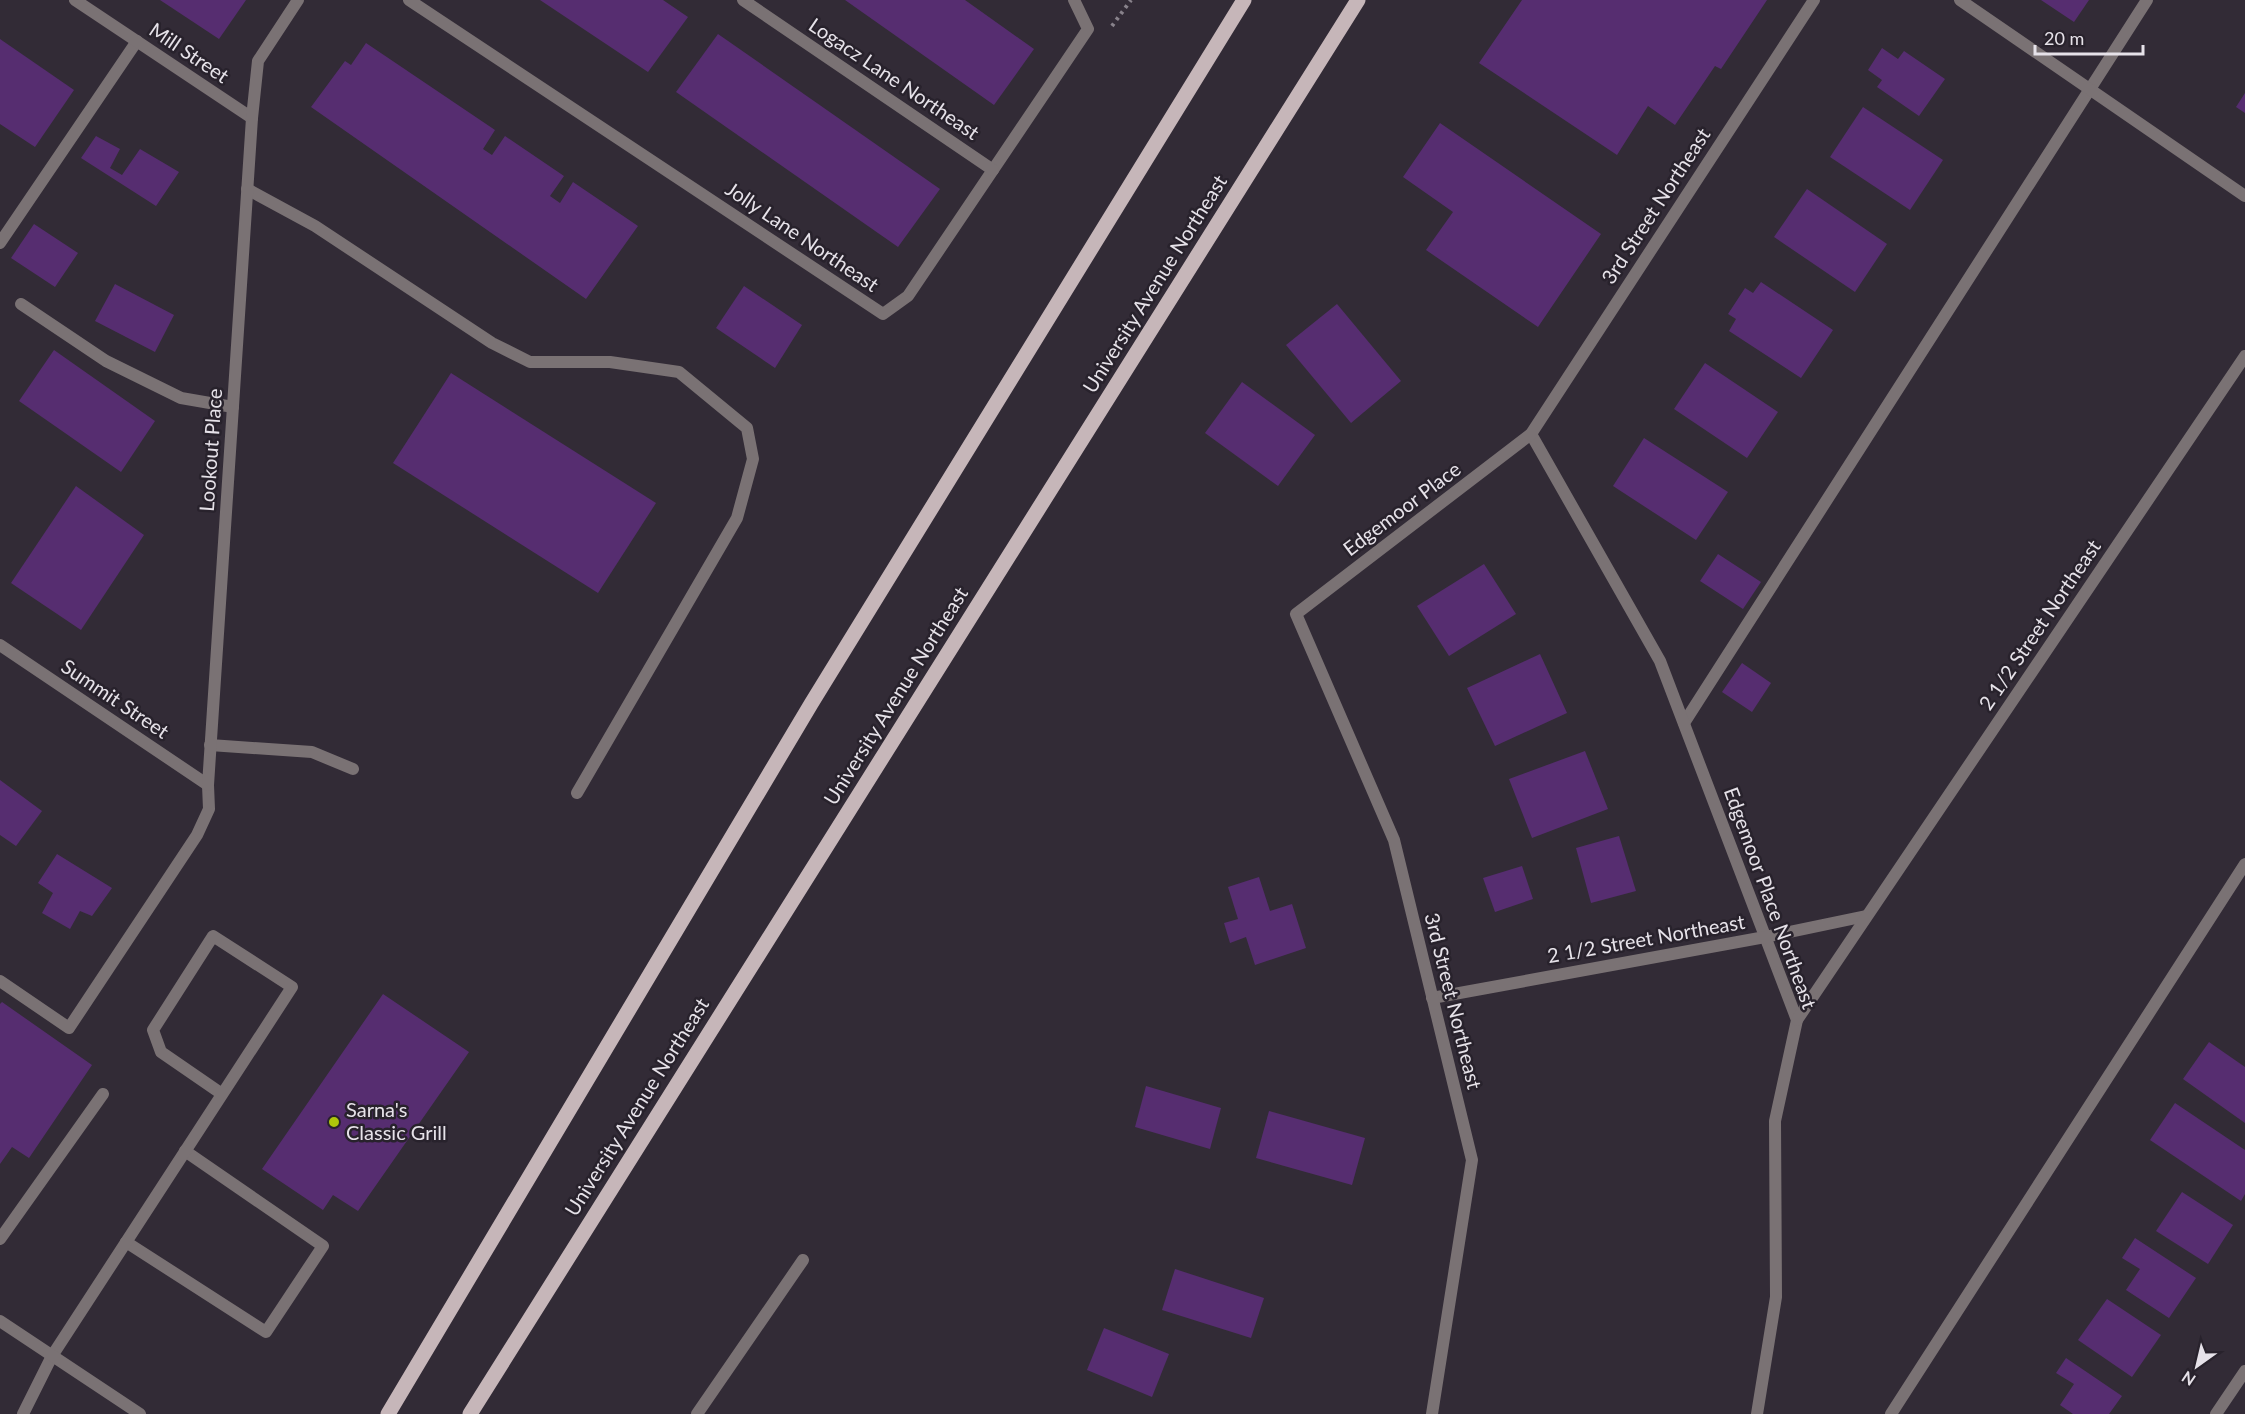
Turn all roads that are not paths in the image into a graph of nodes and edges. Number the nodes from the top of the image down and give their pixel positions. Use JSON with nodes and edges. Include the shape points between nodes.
{"nodes":[{"id":1,"x":75,"y":0,"type":"edge"},
{"id":2,"x":298,"y":0,"type":"edge"},
{"id":3,"x":409,"y":0,"type":"edge"},
{"id":4,"x":743,"y":0,"type":"edge"},
{"id":5,"x":1074,"y":0,"type":"edge"},
{"id":6,"x":1244,"y":0,"type":"edge"},
{"id":7,"x":1358,"y":0,"type":"edge"},
{"id":8,"x":1814,"y":0,"type":"edge"},
{"id":9,"x":1960,"y":0,"type":"edge"},
{"id":10,"x":2148,"y":0,"type":"edge"},
{"id":11,"x":137,"y":41,"type":"junction"},
{"id":12,"x":2089,"y":89,"type":"junction"},
{"id":13,"x":252,"y":118,"type":"junction"},
{"id":14,"x":993,"y":170,"type":"junction"},
{"id":15,"x":247,"y":189,"type":"junction"},
{"id":16,"x":2245,"y":196,"type":"edge"},
{"id":17,"x":0,"y":243,"type":"edge"},
{"id":18,"x":21,"y":304,"type":"dead end"},
{"id":19,"x":2245,"y":356,"type":"edge"},
{"id":20,"x":233,"y":407,"type":"junction"},
{"id":21,"x":1531,"y":434,"type":"junction"},
{"id":22,"x":1296,"y":614,"type":"joint"},
{"id":23,"x":0,"y":645,"type":"edge"},
{"id":24,"x":1684,"y":723,"type":"junction"},
{"id":25,"x":210,"y":745,"type":"junction"},
{"id":26,"x":353,"y":769,"type":"dead end"},
{"id":27,"x":208,"y":785,"type":"junction"},
{"id":28,"x":577,"y":793,"type":"dead end"},
{"id":29,"x":2245,"y":864,"type":"edge"},
{"id":30,"x":1866,"y":916,"type":"junction"},
{"id":31,"x":1765,"y":937,"type":"junction"},
{"id":32,"x":0,"y":981,"type":"edge"},
{"id":33,"x":1432,"y":998,"type":"junction"},
{"id":34,"x":1797,"y":1020,"type":"junction"},
{"id":35,"x":103,"y":1094,"type":"dead end"},
{"id":36,"x":222,"y":1094,"type":"junction"},
{"id":37,"x":185,"y":1151,"type":"junction"},
{"id":38,"x":0,"y":1239,"type":"edge"},
{"id":39,"x":126,"y":1242,"type":"junction"},
{"id":40,"x":803,"y":1260,"type":"dead end"},
{"id":41,"x":0,"y":1321,"type":"edge"},
{"id":42,"x":52,"y":1356,"type":"junction"},
{"id":43,"x":2245,"y":1371,"type":"edge"},
{"id":44,"x":22,"y":1414,"type":"edge"},
{"id":45,"x":140,"y":1414,"type":"edge"},
{"id":46,"x":388,"y":1414,"type":"edge"},
{"id":47,"x":470,"y":1414,"type":"edge"},
{"id":48,"x":697,"y":1414,"type":"edge"},
{"id":49,"x":1432,"y":1414,"type":"edge"},
{"id":50,"x":1757,"y":1414,"type":"edge"},
{"id":51,"x":1891,"y":1414,"type":"edge"},
{"id":52,"x":2216,"y":1414,"type":"edge"}],
"edges":[{"from":1,"to":11,"type":"street","name":"Mill Street"},
{"from":2,"to":13,"type":"street","name":"Lookout Place","via":[[258,62]]},
{"from":3,"to":14,"type":"street","name":"Jolly Lane Northeast","via":[[883,314],[908,296]]},
{"from":4,"to":14,"type":"street","name":"Logacz Lane Northeast"},
{"from":5,"to":14,"type":"street","name":"Jolly Lane Northeast","via":[[1088,29]]},
{"from":6,"to":46,"type":"main road","via":[[818,694]]},
{"from":7,"to":47,"type":"main road","name":"University Avenue Northeast"},
{"from":8,"to":21,"type":"street","name":"3rd Street Northeast"},
{"from":9,"to":12,"type":"street"},
{"from":10,"to":12,"type":"street"},
{"from":11,"to":13,"type":"street","name":"Mill Street"},
{"from":11,"to":17,"type":"street"},
{"from":12,"to":16,"type":"street"},
{"from":12,"to":24,"type":"street"},
{"from":13,"to":15,"type":"street","name":"Lookout Place"},
{"from":15,"to":20,"type":"street","name":"Lookout Place"},
{"from":15,"to":28,"type":"street","via":[[315,226],[492,343],[530,362],[610,362],[680,372],[747,428],[753,459],[737,518]]},
{"from":18,"to":20,"type":"street","via":[[105,362],[181,398]]},
{"from":19,"to":30,"type":"street","name":"2 1/2 Street Northeast"},
{"from":20,"to":25,"type":"street","name":"Lookout Place"},
{"from":21,"to":22,"type":"street","name":"Edgemoor Place"},
{"from":21,"to":24,"type":"street","name":"Edgemoor Place Northeast","via":[[1660,661]]},
{"from":22,"to":33,"type":"street","name":"3rd Street Northeast","via":[[1394,840]]},
{"from":23,"to":27,"type":"street","name":"Summit Street"},
{"from":24,"to":31,"type":"street","name":"Edgemoor Place Northeast"},
{"from":25,"to":26,"type":"street","via":[[312,752]]},
{"from":25,"to":27,"type":"street","name":"Lookout Place"},
{"from":27,"to":32,"type":"street","name":"Lookout Place","via":[[209,809],[197,835],[69,1028]]},
{"from":29,"to":51,"type":"street"},
{"from":30,"to":31,"type":"street","name":"2 1/2 Street Northeast"},
{"from":30,"to":34,"type":"street","name":"2 1/2 Street Northeast"},
{"from":31,"to":33,"type":"street","name":"2 1/2 Street Northeast"},
{"from":31,"to":34,"type":"street","name":"Edgemoor Place Northeast"},
{"from":33,"to":49,"type":"street","name":"3rd Street Northeast","via":[[1472,1160]]},
{"from":34,"to":50,"type":"street","name":"Edgemoor Place Northeast","via":[[1775,1121],[1776,1297]]},
{"from":35,"to":38,"type":"street"},
{"from":36,"to":36,"type":"street","via":[[292,987],[213,936],[153,1030],[161,1052]]},
{"from":36,"to":37,"type":"street"},
{"from":37,"to":39,"type":"street"},
{"from":37,"to":39,"type":"street","via":[[323,1246],[266,1332]]},
{"from":39,"to":42,"type":"street"},
{"from":40,"to":48,"type":"street"},
{"from":41,"to":42,"type":"street"},
{"from":42,"to":44,"type":"street"},
{"from":42,"to":45,"type":"street"},
{"from":43,"to":52,"type":"street"}]}
